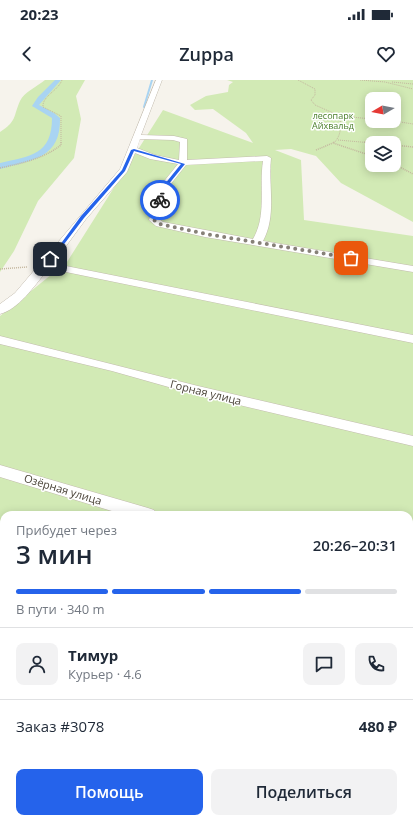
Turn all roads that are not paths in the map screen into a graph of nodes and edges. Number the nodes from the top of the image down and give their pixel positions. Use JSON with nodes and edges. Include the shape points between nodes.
{"nodes":[{"id":1,"x":159,"y":80,"type":"edge"},
{"id":2,"x":138,"y":137,"type":"junction"},
{"id":3,"x":133,"y":150,"type":"junction"},
{"id":4,"x":183,"y":164,"type":"junction"},
{"id":5,"x":257,"y":242,"type":"junction"},
{"id":6,"x":42,"y":268,"type":"junction"},
{"id":7,"x":413,"y":269,"type":"edge"},
{"id":8,"x":0,"y":310,"type":"edge"},
{"id":9,"x":413,"y":339,"type":"edge"},
{"id":10,"x":0,"y":340,"type":"edge"},
{"id":11,"x":413,"y":441,"type":"edge"},
{"id":12,"x":0,"y":471,"type":"edge"},
{"id":13,"x":135,"y":511,"type":"edge"}],
"edges":[{"from":1,"to":2,"type":"street"},
{"from":2,"to":3,"type":"street"},
{"from":2,"to":4,"type":"street","via":[[174,138],[184,141]]},
{"from":3,"to":4,"type":"street"},
{"from":3,"to":6,"type":"street","via":[[124,170],[82,217],[59,250]]},
{"from":4,"to":5,"type":"street","via":[[162,190],[154,220],[160,224]]},
{"from":4,"to":5,"type":"street","via":[[267,158],[266,219],[263,234]]},
{"from":5,"to":7,"type":"street"},
{"from":6,"to":8,"type":"street","via":[[19,296]]},
{"from":6,"to":9,"type":"street","via":[[66,269]]},
{"from":10,"to":11,"type":"street","name":"Горная улица"},
{"from":12,"to":13,"type":"street","name":"Озёрная улица"}]}
